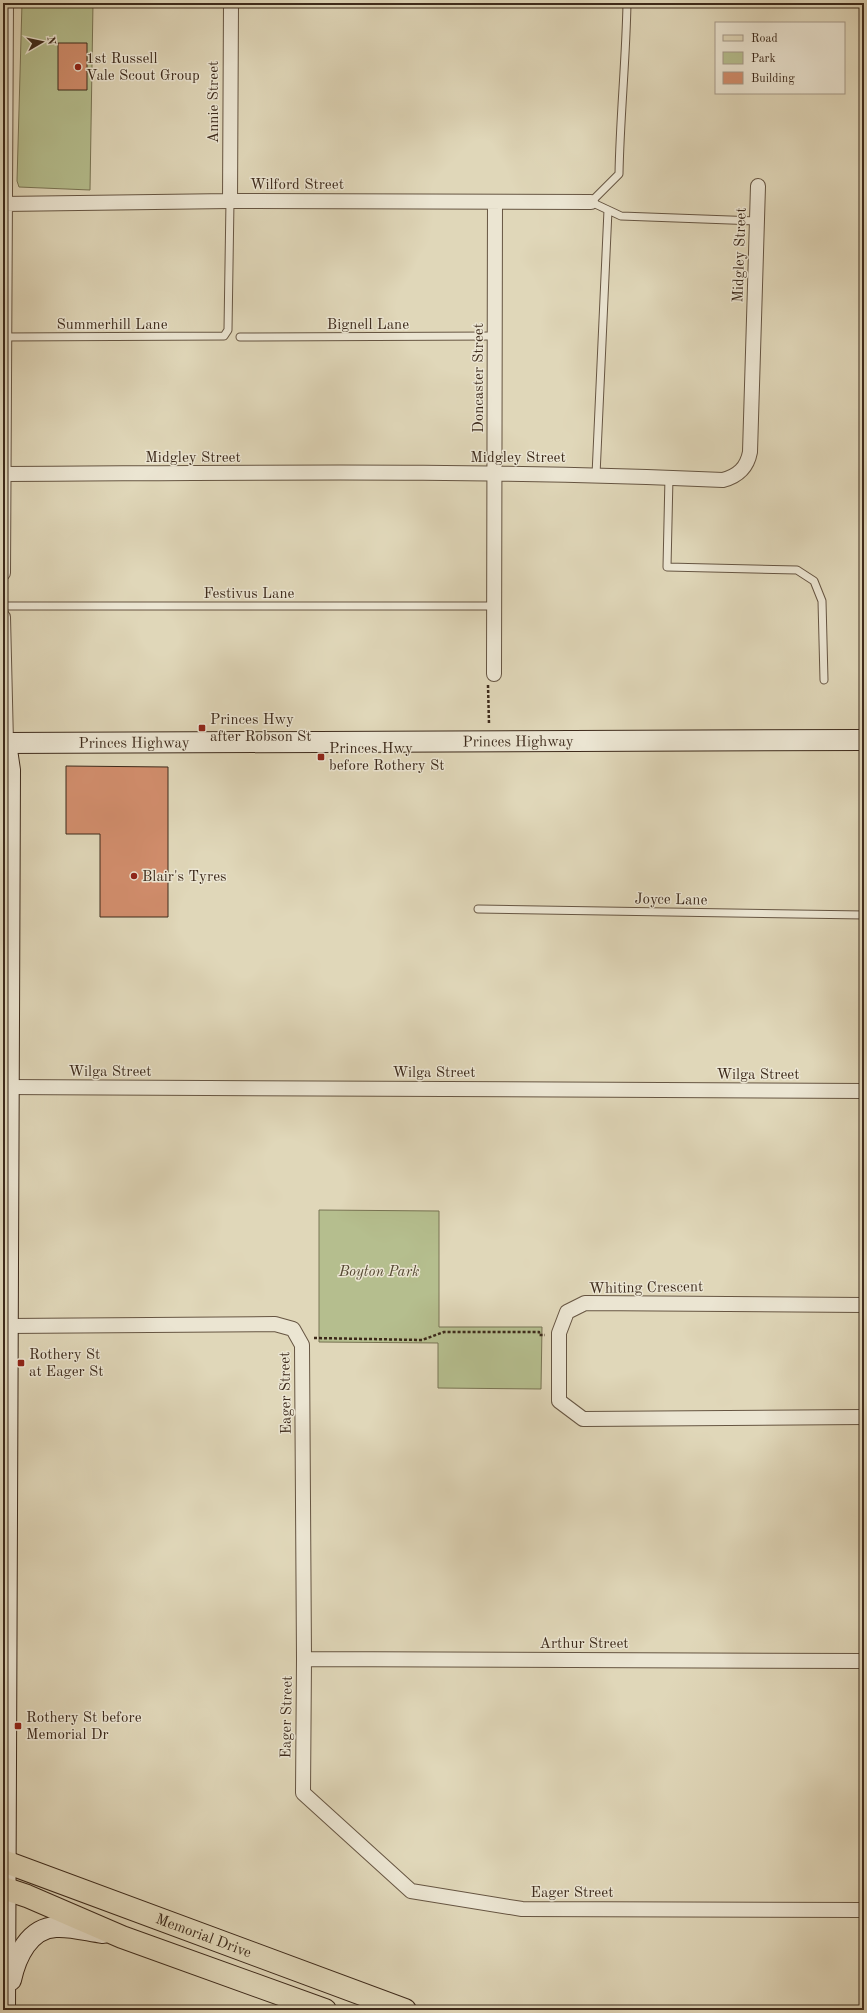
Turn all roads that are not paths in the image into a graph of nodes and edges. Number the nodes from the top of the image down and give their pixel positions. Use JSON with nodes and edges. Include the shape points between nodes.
{"nodes":[{"id":1,"x":6,"y":3,"type":"edge"},
{"id":2,"x":231,"y":3,"type":"edge"},
{"id":3,"x":627,"y":3,"type":"edge"},
{"id":4,"x":758,"y":186,"type":"dead end"},
{"id":5,"x":230,"y":201,"type":"junction"},
{"id":6,"x":592,"y":202,"type":"junction"},
{"id":7,"x":495,"y":203,"type":"junction"},
{"id":8,"x":3,"y":204,"type":"edge"},
{"id":9,"x":608,"y":210,"type":"junction"},
{"id":10,"x":757,"y":221,"type":"junction"},
{"id":11,"x":495,"y":336,"type":"junction"},
{"id":12,"x":3,"y":338,"type":"edge"},
{"id":13,"x":240,"y":338,"type":"dead end"},
{"id":14,"x":3,"y":474,"type":"edge"},
{"id":15,"x":495,"y":474,"type":"junction"},
{"id":16,"x":596,"y":474,"type":"junction"},
{"id":17,"x":669,"y":478,"type":"junction"},
{"id":18,"x":3,"y":573,"type":"edge"},
{"id":19,"x":3,"y":606,"type":"edge"},
{"id":20,"x":494,"y":606,"type":"junction"},
{"id":21,"x":3,"y":617,"type":"edge"},
{"id":22,"x":491,"y":676,"type":"road end"},
{"id":23,"x":824,"y":680,"type":"dead end"},
{"id":24,"x":864,"y":740,"type":"edge"},
{"id":25,"x":5,"y":743,"type":"edge"},
{"id":26,"x":478,"y":909,"type":"dead end"},
{"id":27,"x":864,"y":915,"type":"edge"},
{"id":28,"x":5,"y":1087,"type":"edge"},
{"id":29,"x":864,"y":1091,"type":"edge"},
{"id":30,"x":864,"y":1305,"type":"edge"},
{"id":31,"x":7,"y":1326,"type":"junction"},
{"id":32,"x":864,"y":1417,"type":"edge"},
{"id":33,"x":4,"y":1564,"type":"edge"},
{"id":34,"x":304,"y":1659,"type":"junction"},
{"id":35,"x":864,"y":1661,"type":"edge"},
{"id":36,"x":4,"y":1766,"type":"edge"},
{"id":37,"x":4,"y":1862,"type":"edge"},
{"id":38,"x":4,"y":1889,"type":"edge"},
{"id":39,"x":864,"y":1910,"type":"edge"},
{"id":40,"x":122,"y":1937,"type":"junction"},
{"id":41,"x":5,"y":2009,"type":"edge"},
{"id":42,"x":325,"y":2010,"type":"edge"},
{"id":43,"x":405,"y":2010,"type":"edge"}],
"edges":[{"from":1,"to":8,"type":"street"},
{"from":2,"to":5,"type":"street","name":"Annie Street"},
{"from":3,"to":6,"type":"lane","via":[[619,174]]},
{"from":4,"to":10,"type":"street","name":"Midgley Street"},
{"from":5,"to":7,"type":"street","name":"Wilford Street"},
{"from":5,"to":8,"type":"street","name":"Wilford Street"},
{"from":5,"to":12,"type":"lane","name":"Summerhill Lane","via":[[226,334],[221,337]]},
{"from":6,"to":7,"type":"street","name":"Wilford Street"},
{"from":6,"to":9,"type":"lane"},
{"from":7,"to":11,"type":"street","name":"Doncaster Street"},
{"from":8,"to":12,"type":"street"},
{"from":9,"to":10,"type":"lane","via":[[621,216]]},
{"from":9,"to":16,"type":"lane"},
{"from":10,"to":17,"type":"street","name":"Midgley Street","via":[[749,462],[740,473],[723,480]]},
{"from":11,"to":13,"type":"lane","name":"Bignell Lane"},
{"from":11,"to":15,"type":"street","name":"Doncaster Street"},
{"from":12,"to":14,"type":"street"},
{"from":14,"to":15,"type":"street","name":"Midgley Street"},
{"from":14,"to":18,"type":"street"},
{"from":15,"to":16,"type":"street","name":"Midgley Street"},
{"from":15,"to":20,"type":"street","name":"Doncaster Street"},
{"from":16,"to":17,"type":"street","name":"Midgley Street"},
{"from":17,"to":23,"type":"lane","via":[[667,567],[797,570],[814,581],[822,601]]},
{"from":19,"to":20,"type":"lane","name":"Festivus Lane"},
{"from":20,"to":22,"type":"street","name":"Doncaster Street"},
{"from":21,"to":25,"type":"street"},
{"from":24,"to":25,"type":"main road","name":"Princes Highway"},
{"from":25,"to":28,"type":"main road","via":[[10,770]]},
{"from":26,"to":27,"type":"lane","name":"Joyce Lane"},
{"from":28,"to":29,"type":"street","name":"Wilga Street"},
{"from":28,"to":31,"type":"main road"},
{"from":30,"to":32,"type":"street","name":"Whiting Crescent","via":[[585,1303],[567,1312],[559,1335],[559,1401],[583,1419]]},
{"from":31,"to":33,"type":"main road"},
{"from":31,"to":34,"type":"street","name":"Eager Street","via":[[275,1324],[293,1329],[302,1345]]},
{"from":33,"to":36,"type":"main road"},
{"from":34,"to":35,"type":"street","name":"Arthur Street"},
{"from":34,"to":39,"type":"street","name":"Eager Street","via":[[303,1793],[411,1891],[522,1909]]},
{"from":36,"to":37,"type":"main road"},
{"from":37,"to":38,"type":"main road"},
{"from":37,"to":43,"type":"main road","name":"Memorial Drive"},
{"from":38,"to":40,"type":"main road","name":"Memorial Drive","via":[[27,1896]]},
{"from":38,"to":41,"type":"main road"},
{"from":40,"to":41,"type":"main road","via":[[62,1927],[48,1928],[36,1934],[19,1953]]},
{"from":40,"to":42,"type":"main road","name":"Memorial Drive"}]}
